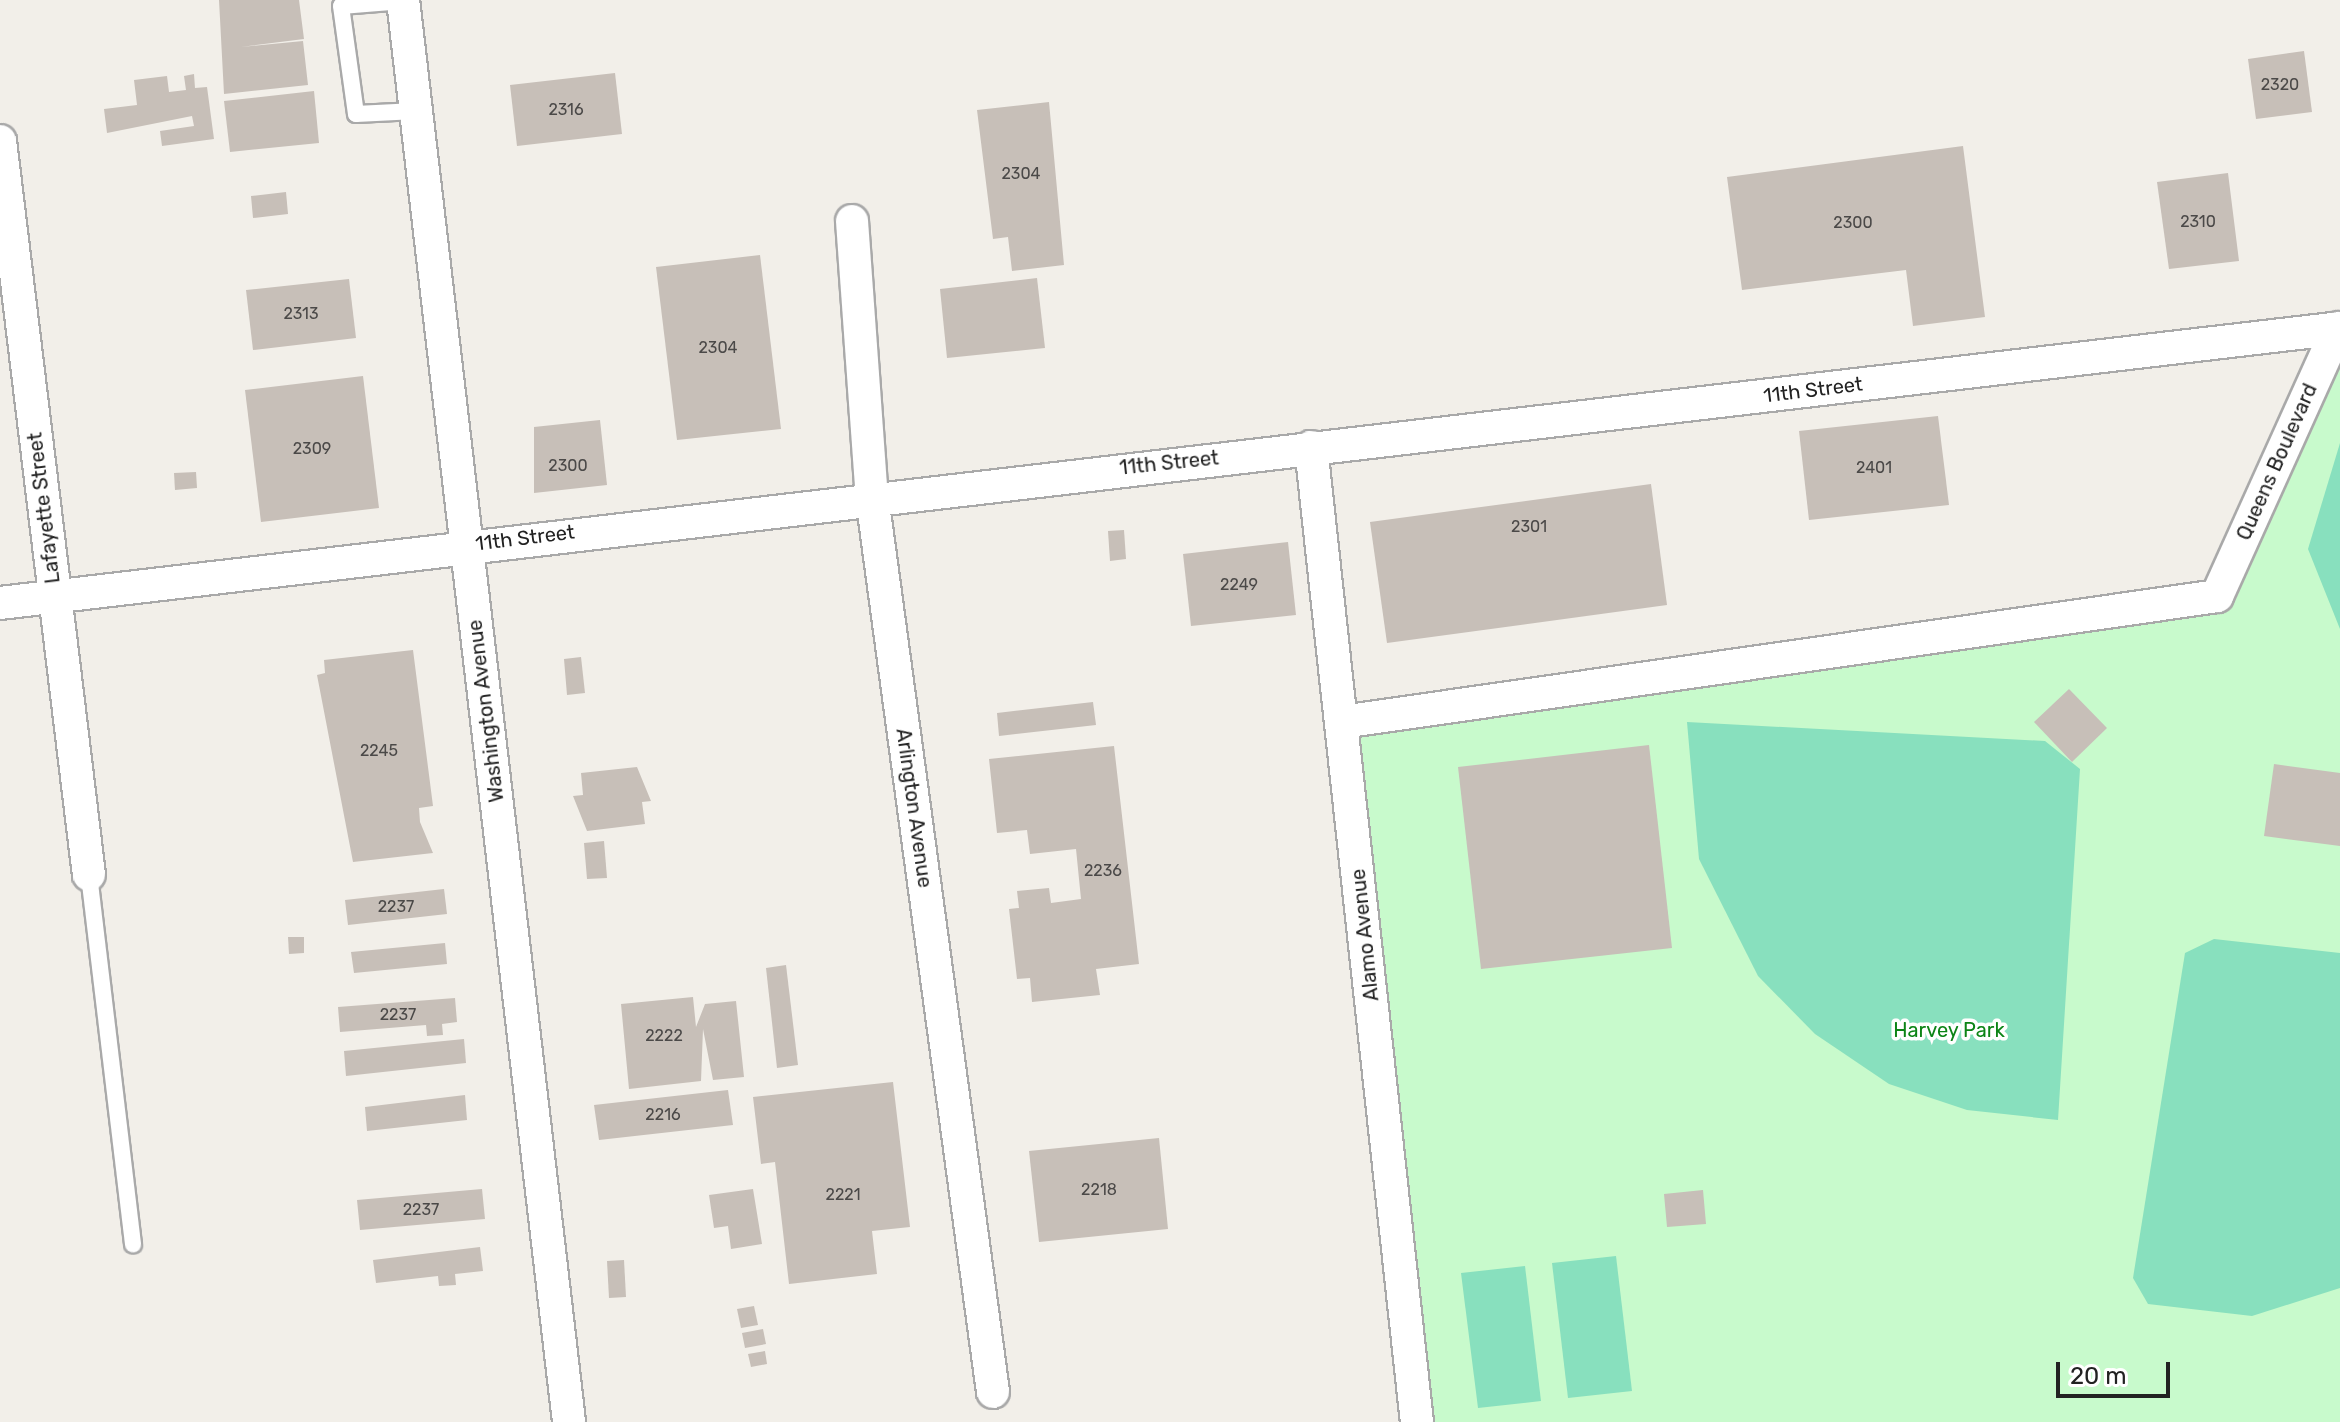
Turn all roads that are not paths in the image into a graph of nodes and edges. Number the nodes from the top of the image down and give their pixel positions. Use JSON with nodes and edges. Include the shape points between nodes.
{"nodes":[{"id":1,"x":403,"y":0,"type":"edge"},
{"id":2,"x":416,"y":111,"type":"junction"},
{"id":3,"x":0,"y":141,"type":"edge"},
{"id":4,"x":852,"y":221,"type":"dead end"},
{"id":5,"x":2339,"y":328,"type":"edge"},
{"id":6,"x":1311,"y":447,"type":"junction"},
{"id":7,"x":872,"y":497,"type":"junction"},
{"id":8,"x":466,"y":545,"type":"junction"},
{"id":9,"x":54,"y":596,"type":"junction"},
{"id":10,"x":0,"y":603,"type":"edge"},
{"id":11,"x":1342,"y":722,"type":"junction"},
{"id":12,"x":89,"y":875,"type":"joint"},
{"id":13,"x":133,"y":1244,"type":"dead end"},
{"id":14,"x":993,"y":1392,"type":"dead end"},
{"id":15,"x":569,"y":1422,"type":"edge"},
{"id":16,"x":1417,"y":1422,"type":"edge"}],
"edges":[{"from":1,"to":2,"type":"street","name":"Washington Avenue"},
{"from":1,"to":2,"type":"lane","via":[[341,6],[356,114]]},
{"from":2,"to":8,"type":"street","name":"Washington Avenue"},
{"from":3,"to":9,"type":"street","name":"Lafayette Street"},
{"from":4,"to":7,"type":"street","name":"Arlington Avenue"},
{"from":5,"to":6,"type":"street","name":"11th Street"},
{"from":5,"to":11,"type":"street","name":"Queens Boulevard","via":[[2217,596]]},
{"from":6,"to":7,"type":"street","name":"11th Street"},
{"from":6,"to":11,"type":"street","name":"Alamo Avenue"},
{"from":7,"to":8,"type":"street","name":"11th Street"},
{"from":7,"to":14,"type":"street","name":"Arlington Avenue"},
{"from":8,"to":9,"type":"street","name":"11th Street"},
{"from":8,"to":15,"type":"street","name":"Washington Avenue"},
{"from":9,"to":10,"type":"street","name":"11th Street"},
{"from":9,"to":12,"type":"street","name":"Lafayette Street"},
{"from":11,"to":16,"type":"street","name":"Alamo Avenue"},
{"from":12,"to":13,"type":"lane"}]}
